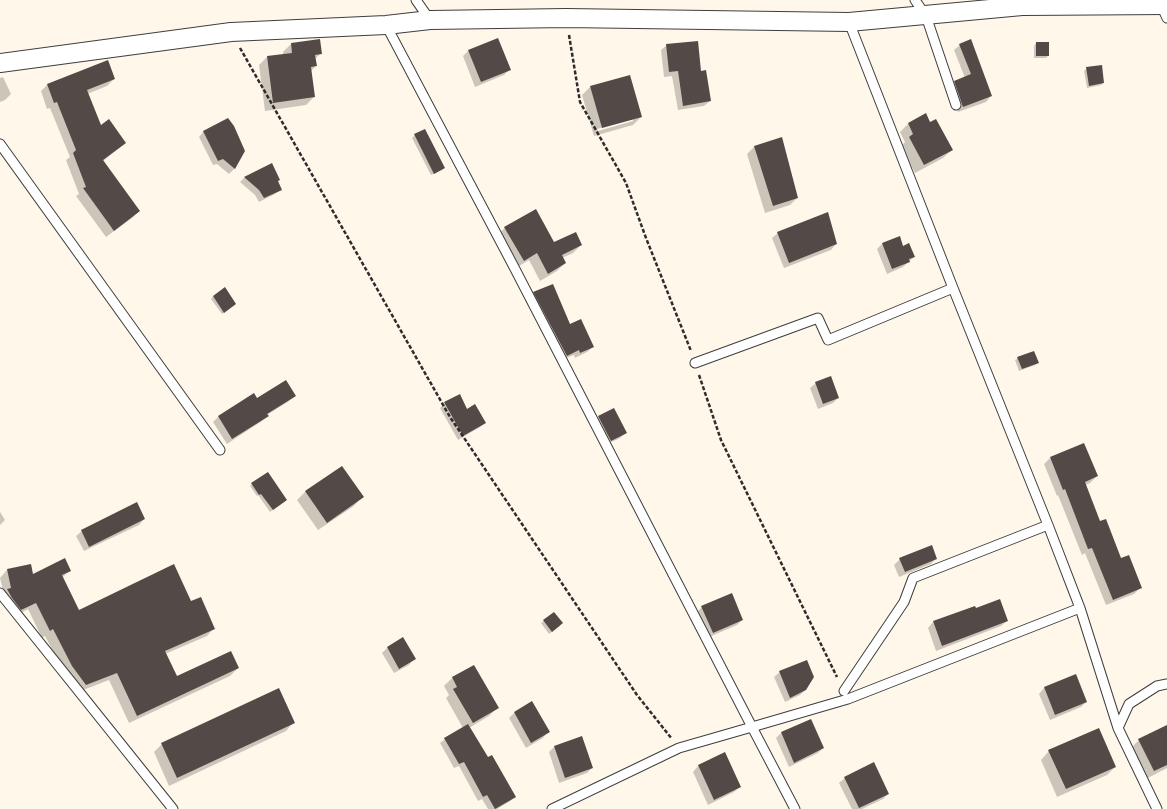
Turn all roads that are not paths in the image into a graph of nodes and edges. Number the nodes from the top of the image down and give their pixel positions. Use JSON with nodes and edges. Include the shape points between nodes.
{"nodes":[{"id":1,"x":416,"y":0,"type":"edge"},
{"id":2,"x":915,"y":0,"type":"edge"},
{"id":3,"x":1165,"y":9,"type":"edge"},
{"id":4,"x":926,"y":16,"type":"junction"},
{"id":5,"x":430,"y":20,"type":"junction"},
{"id":6,"x":850,"y":22,"type":"junction"},
{"id":7,"x":386,"y":24,"type":"junction"},
{"id":8,"x":0,"y":63,"type":"edge"},
{"id":9,"x":956,"y":105,"type":"dead end"},
{"id":10,"x":0,"y":144,"type":"edge"},
{"id":11,"x":953,"y":288,"type":"junction"},
{"id":12,"x":695,"y":363,"type":"dead end"},
{"id":13,"x":220,"y":450,"type":"dead end"},
{"id":14,"x":1048,"y":525,"type":"junction"},
{"id":15,"x":0,"y":593,"type":"edge"},
{"id":16,"x":1080,"y":608,"type":"junction"},
{"id":17,"x":1167,"y":684,"type":"edge"},
{"id":18,"x":844,"y":691,"type":"dead end"},
{"id":19,"x":752,"y":728,"type":"junction"},
{"id":20,"x":1118,"y":728,"type":"junction"},
{"id":21,"x":173,"y":809,"type":"edge"},
{"id":22,"x":552,"y":809,"type":"edge"},
{"id":23,"x":795,"y":809,"type":"edge"},
{"id":24,"x":1157,"y":809,"type":"edge"}],
"edges":[{"from":1,"to":5,"type":"lane"},
{"from":2,"to":4,"type":"lane"},
{"from":3,"to":4,"type":"street","via":[[1022,6]]},
{"from":4,"to":6,"type":"street"},
{"from":4,"to":9,"type":"lane"},
{"from":5,"to":6,"type":"street","via":[[566,18]]},
{"from":5,"to":7,"type":"street"},
{"from":6,"to":11,"type":"lane"},
{"from":7,"to":8,"type":"street","via":[[231,32]]},
{"from":7,"to":19,"type":"lane"},
{"from":10,"to":13,"type":"lane"},
{"from":11,"to":12,"type":"lane","via":[[828,340],[818,318]]},
{"from":11,"to":14,"type":"lane"},
{"from":14,"to":16,"type":"lane"},
{"from":14,"to":18,"type":"lane","via":[[913,578],[904,602]]},
{"from":15,"to":21,"type":"lane"},
{"from":16,"to":19,"type":"lane","via":[[848,699]]},
{"from":16,"to":20,"type":"lane"},
{"from":17,"to":20,"type":"lane","via":[[1157,686],[1129,704]]},
{"from":19,"to":22,"type":"lane","via":[[679,748]]},
{"from":19,"to":23,"type":"lane"},
{"from":20,"to":24,"type":"lane"}]}
